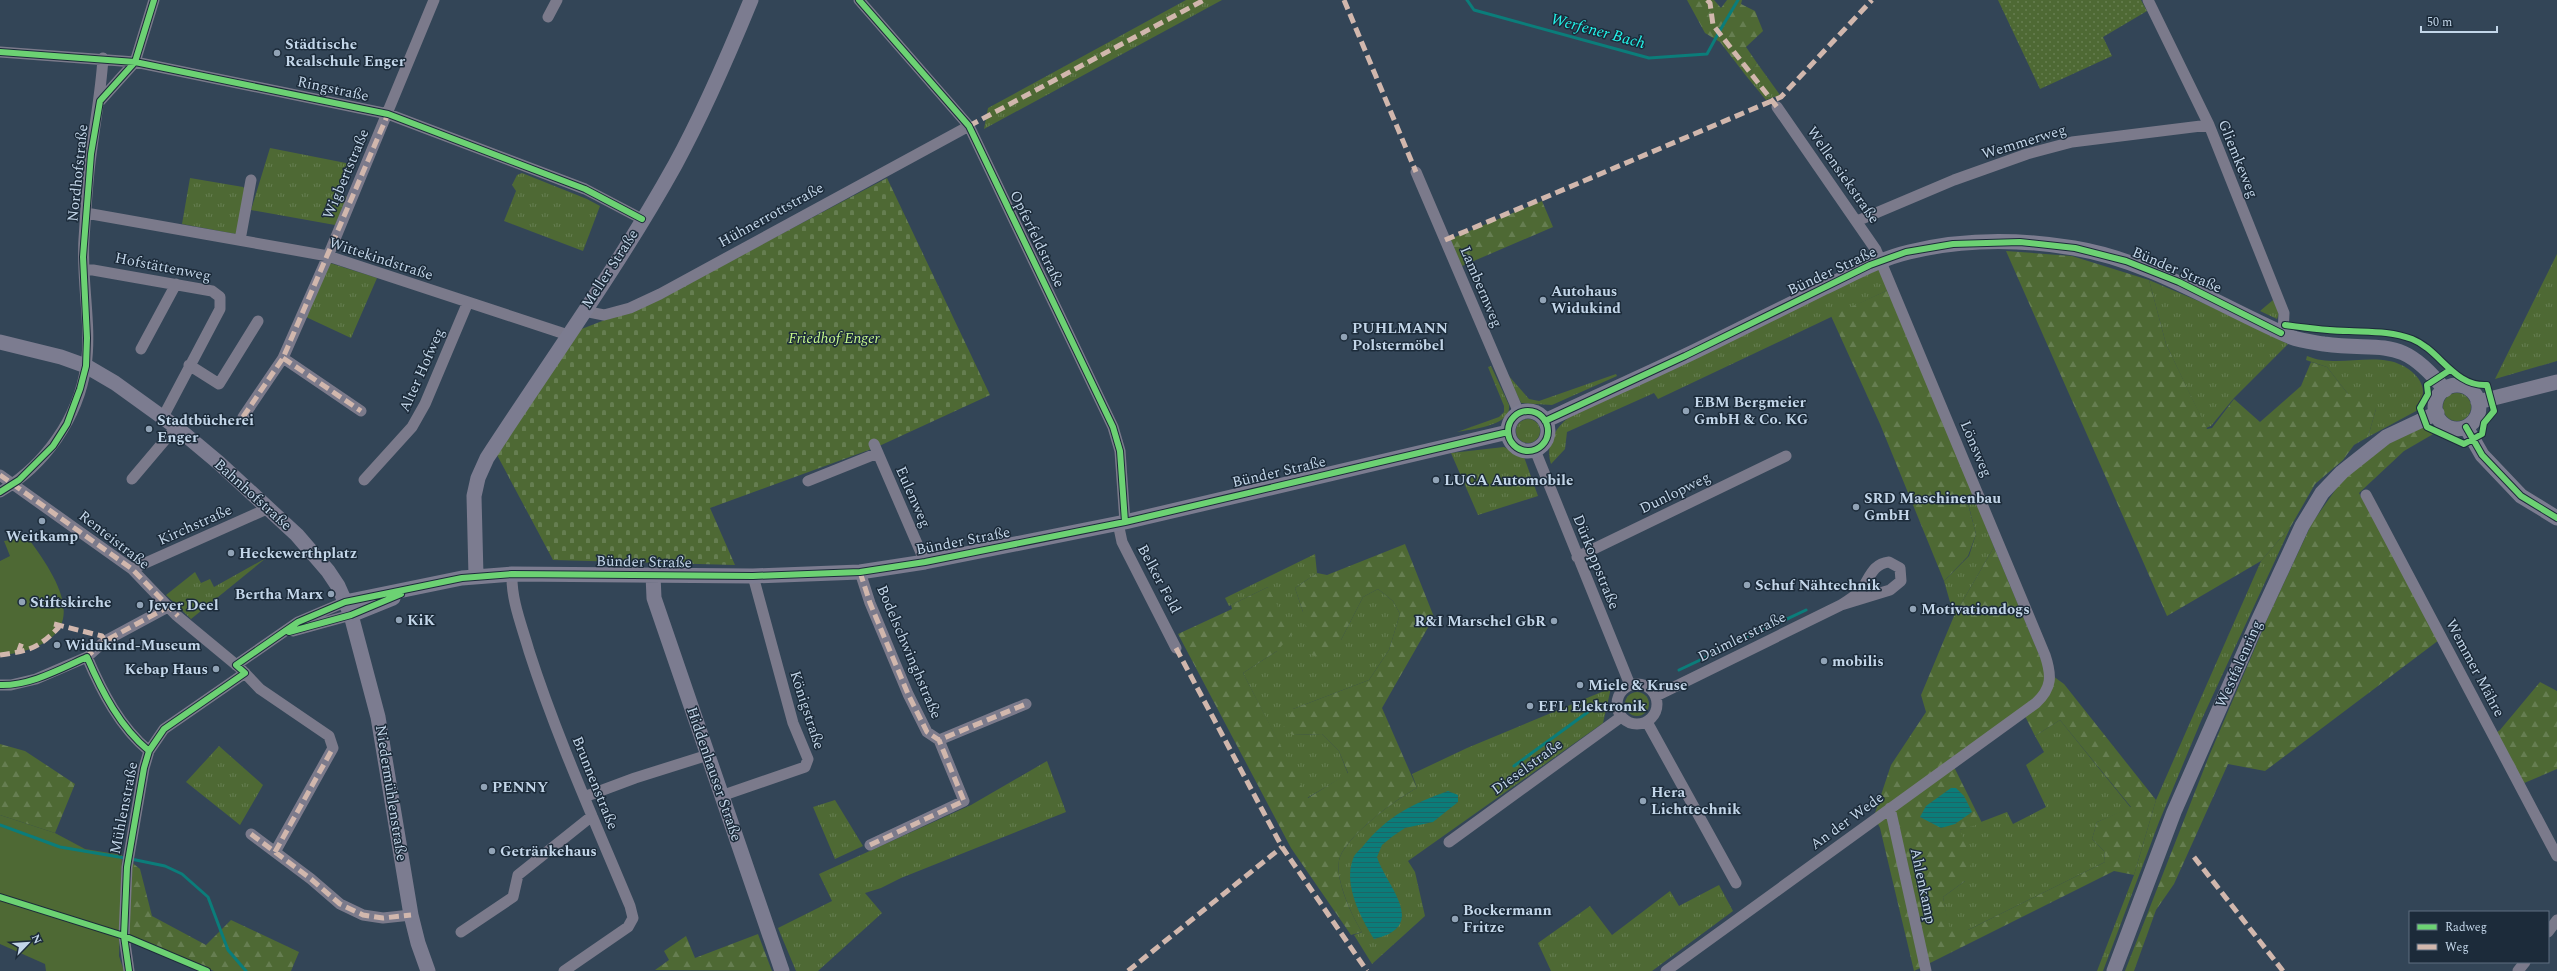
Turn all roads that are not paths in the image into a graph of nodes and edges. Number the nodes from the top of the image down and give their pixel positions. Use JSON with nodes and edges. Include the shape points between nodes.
{"nodes":[{"id":1,"x":154,"y":0,"type":"edge"},
{"id":2,"x":434,"y":0,"type":"edge"},
{"id":3,"x":557,"y":0,"type":"edge"},
{"id":4,"x":751,"y":0,"type":"edge"},
{"id":5,"x":859,"y":0,"type":"edge"},
{"id":6,"x":2148,"y":0,"type":"edge"},
{"id":7,"x":548,"y":18,"type":"dead end"},
{"id":8,"x":0,"y":52,"type":"edge"},
{"id":9,"x":103,"y":58,"type":"junction"},
{"id":10,"x":135,"y":62,"type":"junction"},
{"id":11,"x":100,"y":101,"type":"junction"},
{"id":12,"x":1777,"y":107,"type":"dead end"},
{"id":13,"x":388,"y":114,"type":"junction"},
{"id":14,"x":2208,"y":125,"type":"junction"},
{"id":15,"x":969,"y":126,"type":"junction"},
{"id":16,"x":1416,"y":172,"type":"dead end"},
{"id":17,"x":251,"y":180,"type":"dead end"},
{"id":18,"x":86,"y":213,"type":"junction"},
{"id":19,"x":642,"y":219,"type":"junction"},
{"id":20,"x":1857,"y":221,"type":"junction"},
{"id":21,"x":240,"y":240,"type":"junction"},
{"id":22,"x":328,"y":256,"type":"junction"},
{"id":23,"x":1882,"y":261,"type":"junction"},
{"id":24,"x":84,"y":270,"type":"junction"},
{"id":25,"x":176,"y":284,"type":"junction"},
{"id":26,"x":468,"y":302,"type":"junction"},
{"id":27,"x":584,"y":311,"type":"junction"},
{"id":28,"x":258,"y":321,"type":"dead end"},
{"id":29,"x":2283,"y":334,"type":"junction"},
{"id":30,"x":568,"y":335,"type":"junction"},
{"id":31,"x":0,"y":342,"type":"edge"},
{"id":32,"x":141,"y":349,"type":"dead end"},
{"id":33,"x":283,"y":358,"type":"junction"},
{"id":34,"x":189,"y":365,"type":"junction"},
{"id":35,"x":86,"y":366,"type":"junction"},
{"id":36,"x":2557,"y":382,"type":"edge"},
{"id":37,"x":2445,"y":390,"type":"junction"},
{"id":38,"x":2478,"y":402,"type":"junction"},
{"id":39,"x":361,"y":411,"type":"dead end"},
{"id":40,"x":1519,"y":413,"type":"junction"},
{"id":41,"x":2437,"y":413,"type":"junction"},
{"id":42,"x":163,"y":417,"type":"junction"},
{"id":43,"x":243,"y":417,"type":"dead end"},
{"id":44,"x":1545,"y":421,"type":"junction"},
{"id":45,"x":176,"y":427,"type":"junction"},
{"id":46,"x":2466,"y":427,"type":"junction"},
{"id":47,"x":1508,"y":432,"type":"junction"},
{"id":48,"x":1535,"y":450,"type":"junction"},
{"id":49,"x":1786,"y":456,"type":"dead end"},
{"id":50,"x":0,"y":475,"type":"edge"},
{"id":51,"x":132,"y":478,"type":"dead end"},
{"id":52,"x":364,"y":480,"type":"dead end"},
{"id":53,"x":808,"y":481,"type":"dead end"},
{"id":54,"x":13,"y":484,"type":"junction"},
{"id":55,"x":0,"y":492,"type":"edge"},
{"id":56,"x":2366,"y":495,"type":"dead end"},
{"id":57,"x":270,"y":508,"type":"junction"},
{"id":58,"x":2557,"y":518,"type":"edge"},
{"id":59,"x":1121,"y":523,"type":"junction"},
{"id":60,"x":1577,"y":557,"type":"junction"},
{"id":61,"x":925,"y":562,"type":"junction"},
{"id":62,"x":132,"y":569,"type":"junction"},
{"id":63,"x":860,"y":572,"type":"junction"},
{"id":64,"x":512,"y":574,"type":"junction"},
{"id":65,"x":653,"y":575,"type":"junction"},
{"id":66,"x":482,"y":576,"type":"junction"},
{"id":67,"x":753,"y":576,"type":"junction"},
{"id":68,"x":1841,"y":605,"type":"junction"},
{"id":69,"x":168,"y":607,"type":"junction"},
{"id":70,"x":348,"y":608,"type":"junction"},
{"id":71,"x":1176,"y":648,"type":"dead end"},
{"id":72,"x":87,"y":657,"type":"junction"},
{"id":73,"x":240,"y":668,"type":"junction"},
{"id":74,"x":0,"y":685,"type":"edge"},
{"id":75,"x":1630,"y":685,"type":"junction"},
{"id":76,"x":2045,"y":694,"type":"joint"},
{"id":77,"x":1656,"y":696,"type":"junction"},
{"id":78,"x":1026,"y":704,"type":"dead end"},
{"id":79,"x":1621,"y":717,"type":"junction"},
{"id":80,"x":1647,"y":722,"type":"junction"},
{"id":81,"x":939,"y":740,"type":"junction"},
{"id":82,"x":149,"y":751,"type":"junction"},
{"id":83,"x":708,"y":755,"type":"junction"},
{"id":84,"x":721,"y":796,"type":"junction"},
{"id":85,"x":584,"y":797,"type":"junction"},
{"id":86,"x":1890,"y":808,"type":"junction"},
{"id":87,"x":592,"y":816,"type":"junction"},
{"id":88,"x":250,"y":834,"type":"dead end"},
{"id":89,"x":1449,"y":842,"type":"dead end"},
{"id":90,"x":870,"y":845,"type":"dead end"},
{"id":91,"x":275,"y":852,"type":"junction"},
{"id":92,"x":2557,"y":856,"type":"edge"},
{"id":93,"x":1736,"y":883,"type":"dead end"},
{"id":94,"x":411,"y":915,"type":"junction"},
{"id":95,"x":2557,"y":920,"type":"edge"},
{"id":96,"x":2549,"y":931,"type":"edge"},
{"id":97,"x":461,"y":932,"type":"dead end"},
{"id":98,"x":2524,"y":963,"type":"edge"},
{"id":99,"x":129,"y":971,"type":"edge"},
{"id":100,"x":428,"y":971,"type":"edge"},
{"id":101,"x":564,"y":971,"type":"edge"},
{"id":102,"x":782,"y":971,"type":"edge"},
{"id":103,"x":1666,"y":971,"type":"edge"},
{"id":104,"x":1926,"y":971,"type":"edge"},
{"id":105,"x":2114,"y":971,"type":"edge"},
{"id":106,"x":2518,"y":971,"type":"edge"}],
"edges":[{"from":1,"to":10,"type":"street"},
{"from":2,"to":13,"type":"street","name":"Wigbertstraße"},
{"from":3,"to":7,"type":"street"},
{"from":4,"to":19,"type":"street","name":"Meller Straße","via":[[700,116]]},
{"from":5,"to":15,"type":"street","name":"Opferfeldstraße"},
{"from":6,"to":14,"type":"street","name":"Gliemkeweg"},
{"from":8,"to":9,"type":"street","name":"Ringstraße"},
{"from":9,"to":10,"type":"street","name":"Ringstraße"},
{"from":9,"to":11,"type":"street","name":"Nordhofstraße"},
{"from":10,"to":11,"type":"street"},
{"from":10,"to":13,"type":"street","name":"Ringstraße"},
{"from":11,"to":18,"type":"street","name":"Nordhofstraße","via":[[91,154]]},
{"from":12,"to":20,"type":"street","name":"Wellensiekstraße"},
{"from":13,"to":19,"type":"street","name":"Ringstraße","via":[[584,189]]},
{"from":13,"to":22,"type":"street","name":"Wigbertstraße"},
{"from":14,"to":20,"type":"street","name":"Wemmerweg","via":[[2072,142],[2027,154],[1954,180]]},
{"from":14,"to":29,"type":"street","name":"Gliemkeweg","via":[[2284,314]]},
{"from":15,"to":27,"type":"street","name":"Hühnerrottstraße","via":[[660,294],[630,308],[604,315]]},
{"from":15,"to":59,"type":"street","name":"Opferfeldstraße","via":[[1113,427],[1120,451]]},
{"from":16,"to":40,"type":"street","name":"Lambernweg"},
{"from":17,"to":21,"type":"street"},
{"from":18,"to":21,"type":"street","name":"Wittekindstraße"},
{"from":18,"to":24,"type":"street","name":"Nordhofstraße"},
{"from":19,"to":27,"type":"street","name":"Meller Straße"},
{"from":20,"to":23,"type":"street","name":"Wellensiekstraße"},
{"from":21,"to":22,"type":"street","name":"Wittekindstraße"},
{"from":22,"to":26,"type":"street","name":"Wittekindstraße"},
{"from":22,"to":33,"type":"street","name":"Wigbertstraße"},
{"from":23,"to":29,"type":"street","name":"Bünder Straße","via":[[1906,252],[1952,244],[2020,242],[2075,248],[2126,261],[2179,282]]},
{"from":23,"to":44,"type":"street","name":"Bünder Straße"},
{"from":23,"to":76,"type":"street","name":"Lönsweg","via":[[2045,655],[2051,684]]},
{"from":24,"to":25,"type":"street","name":"Hofstättenweg"},
{"from":24,"to":35,"type":"street","name":"Nordhofstraße"},
{"from":25,"to":32,"type":"street"},
{"from":25,"to":34,"type":"street","name":"Hofstättenweg","via":[[217,293],[221,303],[216,318]]},
{"from":26,"to":30,"type":"street","name":"Wittekindstraße"},
{"from":26,"to":52,"type":"street","name":"Alter Hofweg","via":[[425,404],[412,427]]},
{"from":27,"to":30,"type":"street","name":"Meller Straße"},
{"from":28,"to":34,"type":"street","via":[[219,384]]},
{"from":29,"to":37,"type":"street","name":"Bünder Straße","via":[[2298,340],[2325,344],[2392,348],[2420,362]]},
{"from":30,"to":66,"type":"street","name":"Meller Straße","via":[[487,458],[478,478],[474,496]]},
{"from":31,"to":35,"type":"street","name":"Bahnhofstraße","via":[[35,349]]},
{"from":33,"to":39,"type":"street"},
{"from":33,"to":43,"type":"street","name":"Wigbertstraße"},
{"from":34,"to":42,"type":"street","name":"Hofstättenweg"},
{"from":35,"to":42,"type":"street","name":"Bahnhofstraße"},
{"from":35,"to":54,"type":"street","name":"Nordhofstraße","via":[[80,388],[60,436],[41,459]]},
{"from":36,"to":38,"type":"street"},
{"from":37,"to":38,"type":"street","via":[[2451,387],[2465,387],[2476,396]]},
{"from":37,"to":41,"type":"street","via":[[2436,402]]},
{"from":38,"to":46,"type":"street","via":[[2478,414]]},
{"from":40,"to":44,"type":"street","via":[[1536,413]]},
{"from":40,"to":47,"type":"street","via":[[1510,421]]},
{"from":41,"to":46,"type":"street","via":[[2448,427]]},
{"from":41,"to":105,"type":"street","name":"Westfalenring","via":[[2386,437],[2342,472],[2322,493],[2302,526],[2174,812]]},
{"from":42,"to":45,"type":"street","name":"Bahnhofstraße"},
{"from":44,"to":48,"type":"street","via":[[1548,427],[1545,441]]},
{"from":45,"to":51,"type":"street"},
{"from":45,"to":57,"type":"street","name":"Bahnhofstraße"},
{"from":46,"to":58,"type":"street","via":[[2482,455],[2521,496]]},
{"from":47,"to":48,"type":"street","via":[[1512,444],[1517,448]]},
{"from":47,"to":59,"type":"street","name":"Bünder Straße"},
{"from":48,"to":60,"type":"street","name":"Dürkoppstraße"},
{"from":49,"to":60,"type":"street","name":"Dunlopweg"},
{"from":50,"to":54,"type":"street","name":"Renteistraße"},
{"from":53,"to":61,"type":"street","name":"Eulenweg","via":[[876,448]]},
{"from":54,"to":55,"type":"street","name":"Nordhofstraße"},
{"from":54,"to":62,"type":"street","name":"Renteistraße"},
{"from":56,"to":92,"type":"street","name":"Wemmer Mähre"},
{"from":57,"to":62,"type":"street","name":"Kirchstraße"},
{"from":57,"to":70,"type":"street","name":"Bahnhofstraße","via":[[316,554],[338,586]]},
{"from":59,"to":61,"type":"street","name":"Bünder Straße"},
{"from":59,"to":71,"type":"street","name":"Belker Feld","via":[[1122,542]]},
{"from":60,"to":75,"type":"street","name":"Dürkoppstraße"},
{"from":61,"to":63,"type":"street","name":"Bünder Straße"},
{"from":62,"to":69,"type":"street","name":"Renteistraße"},
{"from":63,"to":67,"type":"street","name":"Bünder Straße"},
{"from":63,"to":81,"type":"street","name":"Bodelschwinghstraße","via":[[870,603],[908,694],[927,732]]},
{"from":64,"to":65,"type":"street","name":"Bünder Straße"},
{"from":64,"to":66,"type":"street","name":"Bünder Straße"},
{"from":64,"to":85,"type":"street","name":"Brunnenstraße","via":[[511,586],[538,680]]},
{"from":65,"to":67,"type":"street","name":"Bünder Straße"},
{"from":65,"to":83,"type":"street","name":"Hiddenhauser Straße","via":[[654,598]]},
{"from":66,"to":70,"type":"street","name":"Bünder Straße","via":[[414,589]]},
{"from":67,"to":84,"type":"street","name":"Königstraße","via":[[793,723],[808,763],[805,767]]},
{"from":68,"to":68,"type":"street","name":"Daimlerstraße","via":[[1890,590],[1901,581],[1900,568],[1889,562],[1881,563],[1874,568],[1861,590]]},
{"from":68,"to":77,"type":"street","name":"Daimlerstraße"},
{"from":69,"to":72,"type":"street","via":[[105,641]]},
{"from":69,"to":73,"type":"street","name":"Renteistraße"},
{"from":70,"to":73,"type":"street","name":"Bünder Straße","via":[[281,635]]},
{"from":70,"to":94,"type":"street","name":"Niedermühlenstraße","via":[[378,717]]},
{"from":72,"to":74,"type":"street","via":[[36,679],[11,686]]},
{"from":72,"to":82,"type":"street","via":[[99,686],[132,737]]},
{"from":73,"to":82,"type":"street","name":"Mühlenstraße","via":[[164,729]]},
{"from":73,"to":91,"type":"street","name":"Renteistraße","via":[[260,689],[329,736],[333,748]]},
{"from":75,"to":77,"type":"street","via":[[1642,684]]},
{"from":75,"to":79,"type":"street","via":[[1620,693],[1618,699]]},
{"from":76,"to":86,"type":"street","name":"An der Wede"},
{"from":77,"to":80,"type":"street","via":[[1656,713]]},
{"from":78,"to":81,"type":"street","name":"Bodelschwinghstraße"},
{"from":79,"to":80,"type":"street","via":[[1636,725]]},
{"from":79,"to":89,"type":"street","name":"Dieselstraße"},
{"from":80,"to":93,"type":"street"},
{"from":81,"to":90,"type":"street","via":[[964,801]]},
{"from":82,"to":99,"type":"street","name":"Mühlenstraße","via":[[129,846],[124,936]]},
{"from":83,"to":84,"type":"street","name":"Hiddenhauser Straße"},
{"from":83,"to":85,"type":"street"},
{"from":84,"to":102,"type":"street","name":"Hiddenhauser Straße"},
{"from":85,"to":87,"type":"street","name":"Brunnenstraße"},
{"from":86,"to":103,"type":"street","name":"An der Wede"},
{"from":86,"to":104,"type":"street","name":"Ahlenkamp"},
{"from":87,"to":97,"type":"street","via":[[518,875],[513,897]]},
{"from":87,"to":101,"type":"street","name":"Brunnenstraße","via":[[630,906],[632,918],[628,927]]},
{"from":88,"to":91,"type":"street"},
{"from":91,"to":94,"type":"street","via":[[340,904],[363,915],[383,918]]},
{"from":94,"to":100,"type":"street","name":"Niedermühlenstraße"},
{"from":95,"to":96,"type":"street"},
{"from":98,"to":106,"type":"street"}]}
